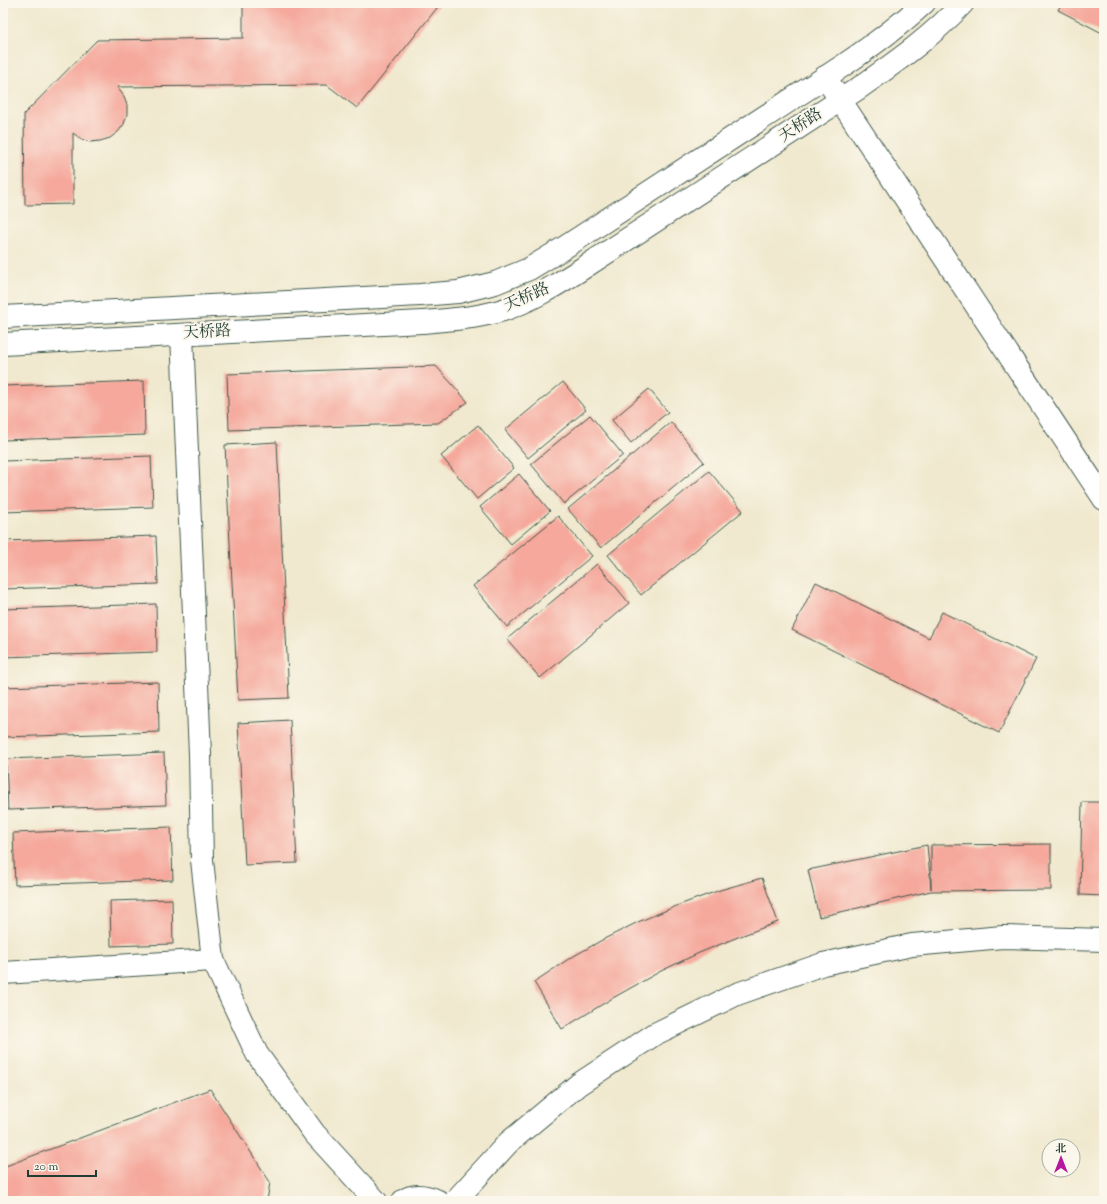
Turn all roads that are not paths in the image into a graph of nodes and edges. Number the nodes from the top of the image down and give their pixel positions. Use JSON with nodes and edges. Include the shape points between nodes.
{"nodes":[{"id":1,"x":924,"y":3,"type":"edge"},
{"id":2,"x":964,"y":3,"type":"edge"},
{"id":3,"x":826,"y":77,"type":"junction"},
{"id":4,"x":841,"y":100,"type":"junction"},
{"id":5,"x":3,"y":317,"type":"edge"},
{"id":6,"x":182,"y":335,"type":"junction"},
{"id":7,"x":3,"y":344,"type":"edge"},
{"id":8,"x":1104,"y":499,"type":"edge"},
{"id":9,"x":1104,"y":940,"type":"edge"},
{"id":10,"x":213,"y":960,"type":"junction"},
{"id":11,"x":3,"y":973,"type":"edge"},
{"id":12,"x":376,"y":1201,"type":"edge"},
{"id":13,"x":403,"y":1201,"type":"edge"},
{"id":14,"x":438,"y":1201,"type":"edge"},
{"id":15,"x":455,"y":1201,"type":"edge"}],
"edges":[{"from":1,"to":3,"type":"street","name":"天桥路","via":[[877,42]]},
{"from":2,"to":4,"type":"street","name":"天桥路","via":[[926,38]]},
{"from":3,"to":4,"type":"street"},
{"from":3,"to":5,"type":"street","name":"天桥路","via":[[562,249],[529,269],[495,284],[458,292],[420,295]]},
{"from":4,"to":6,"type":"street","name":"天桥路","via":[[577,272],[542,293],[503,310],[462,319]]},
{"from":4,"to":8,"type":"street"},
{"from":6,"to":7,"type":"street","name":"天桥路"},
{"from":6,"to":10,"type":"street","via":[[200,754],[202,860]]},
{"from":9,"to":15,"type":"street","via":[[1003,937],[912,945],[823,964],[737,994],[655,1034],[579,1084],[509,1142]]},
{"from":10,"to":11,"type":"street"},
{"from":10,"to":12,"type":"street","via":[[257,1054],[314,1132]]},
{"from":13,"to":14,"type":"street","via":[[417,1196]]}]}
